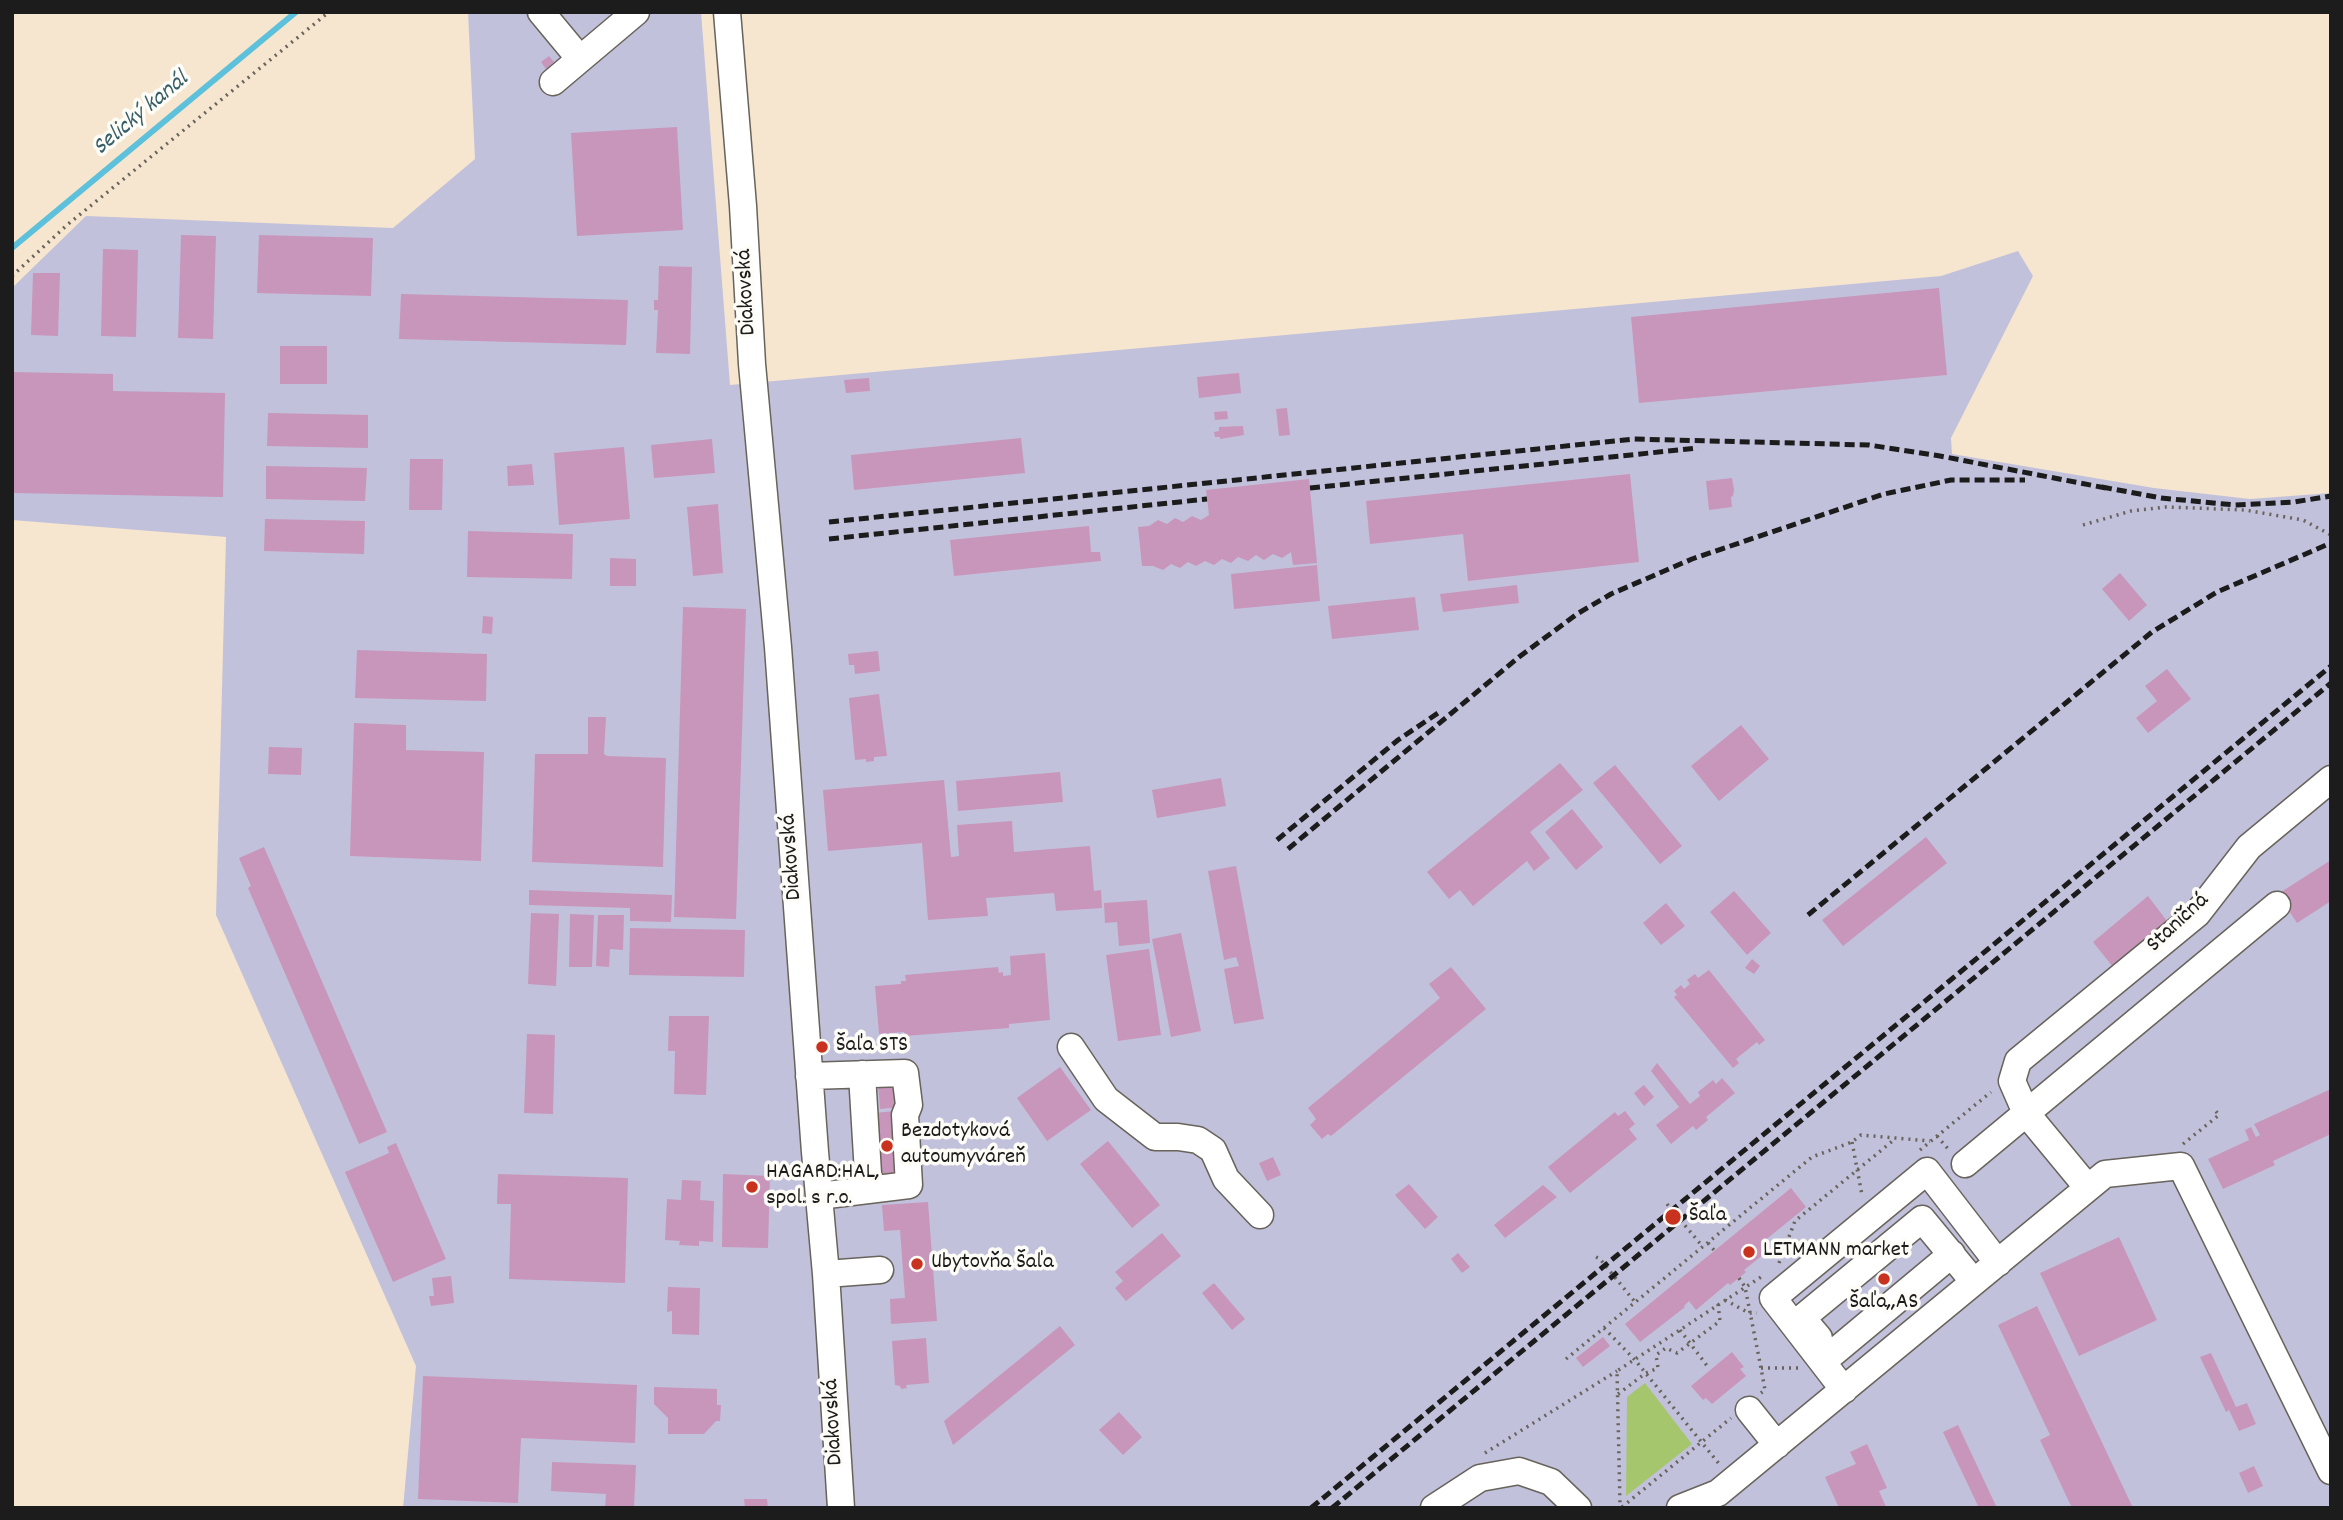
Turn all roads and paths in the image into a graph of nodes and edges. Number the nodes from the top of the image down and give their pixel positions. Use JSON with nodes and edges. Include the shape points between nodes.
{"nodes":[{"id":1,"x":329,"y":12,"type":"edge"},
{"id":2,"x":541,"y":12,"type":"edge"},
{"id":3,"x":636,"y":12,"type":"edge"},
{"id":4,"x":727,"y":12,"type":"edge"},
{"id":5,"x":580,"y":60,"type":"junction"},
{"id":6,"x":553,"y":82,"type":"dead end"},
{"id":7,"x":12,"y":276,"type":"edge"},
{"id":8,"x":2083,"y":525,"type":"dead end"},
{"id":9,"x":2331,"y":535,"type":"edge"},
{"id":10,"x":2331,"y":779,"type":"edge"},
{"id":11,"x":2277,"y":905,"type":"dead end"},
{"id":12,"x":1071,"y":1047,"type":"dead end"},
{"id":13,"x":862,"y":1074,"type":"junction"},
{"id":14,"x":809,"y":1076,"type":"junction"},
{"id":15,"x":2214,"y":1109,"type":"dead end"},
{"id":16,"x":2026,"y":1113,"type":"junction"},
{"id":17,"x":1897,"y":1138,"type":"junction"},
{"id":18,"x":1931,"y":1141,"type":"dead end"},
{"id":19,"x":1852,"y":1142,"type":"junction"},
{"id":20,"x":2181,"y":1146,"type":"dead end"},
{"id":21,"x":1965,"y":1164,"type":"dead end"},
{"id":22,"x":1857,"y":1170,"type":"junction"},
{"id":23,"x":2088,"y":1188,"type":"junction"},
{"id":24,"x":869,"y":1190,"type":"junction"},
{"id":25,"x":819,"y":1196,"type":"junction"},
{"id":26,"x":1863,"y":1197,"type":"dead end"},
{"id":27,"x":1667,"y":1204,"type":"dead end"},
{"id":28,"x":1260,"y":1215,"type":"dead end"},
{"id":29,"x":1708,"y":1243,"type":"junction"},
{"id":30,"x":1703,"y":1247,"type":"junction"},
{"id":31,"x":1714,"y":1250,"type":"dead end"},
{"id":32,"x":1951,"y":1254,"type":"junction"},
{"id":33,"x":1596,"y":1257,"type":"dead end"},
{"id":34,"x":1998,"y":1263,"type":"junction"},
{"id":35,"x":1777,"y":1267,"type":"dead end"},
{"id":36,"x":880,"y":1270,"type":"dead end"},
{"id":37,"x":826,"y":1274,"type":"junction"},
{"id":38,"x":1739,"y":1278,"type":"dead end"},
{"id":39,"x":1974,"y":1282,"type":"junction"},
{"id":40,"x":1725,"y":1300,"type":"dead end"},
{"id":41,"x":1635,"y":1302,"type":"junction"},
{"id":42,"x":1718,"y":1304,"type":"dead end"},
{"id":43,"x":1755,"y":1312,"type":"dead end"},
{"id":44,"x":1749,"y":1313,"type":"junction"},
{"id":45,"x":1604,"y":1328,"type":"junction"},
{"id":46,"x":1690,"y":1343,"type":"junction"},
{"id":47,"x":1832,"y":1354,"type":"junction"},
{"id":48,"x":1566,"y":1359,"type":"dead end"},
{"id":49,"x":1635,"y":1360,"type":"junction"},
{"id":50,"x":1708,"y":1367,"type":"dead end"},
{"id":51,"x":1760,"y":1367,"type":"junction"},
{"id":52,"x":1802,"y":1368,"type":"dead end"},
{"id":53,"x":1617,"y":1371,"type":"junction"},
{"id":54,"x":1646,"y":1373,"type":"junction"},
{"id":55,"x":1849,"y":1385,"type":"junction"},
{"id":56,"x":1618,"y":1394,"type":"junction"},
{"id":57,"x":1745,"y":1408,"type":"junction"},
{"id":58,"x":1702,"y":1442,"type":"junction"},
{"id":59,"x":1777,"y":1445,"type":"junction"},
{"id":60,"x":1484,"y":1453,"type":"dead end"},
{"id":61,"x":2331,"y":1471,"type":"edge"},
{"id":62,"x":1723,"y":1491,"type":"edge"},
{"id":63,"x":841,"y":1508,"type":"edge"},
{"id":64,"x":1434,"y":1508,"type":"edge"},
{"id":65,"x":1578,"y":1508,"type":"edge"},
{"id":66,"x":1623,"y":1508,"type":"edge"},
{"id":67,"x":1680,"y":1508,"type":"edge"}],
"edges":[{"from":1,"to":7,"type":"path","via":[[67,225]]},
{"from":2,"to":5,"type":"street"},
{"from":3,"to":5,"type":"street"},
{"from":4,"to":14,"type":"street","name":"Diakovská"},
{"from":5,"to":6,"type":"street"},
{"from":8,"to":9,"type":"path","via":[[2166,506],[2245,510],[2303,520]]},
{"from":10,"to":16,"type":"street","name":"Staničná","via":[[2249,847],[2197,914],[2018,1061],[2012,1081]]},
{"from":11,"to":16,"type":"street"},
{"from":12,"to":28,"type":"street","via":[[1105,1099],[1155,1136],[1199,1140],[1213,1150],[1226,1179]]},
{"from":13,"to":14,"type":"street"},
{"from":13,"to":24,"type":"street"},
{"from":13,"to":24,"type":"street","via":[[905,1073],[909,1105],[905,1115],[909,1185]]},
{"from":14,"to":25,"type":"street","name":"Diakovská"},
{"from":15,"to":20,"type":"path","via":[[2219,1115]]},
{"from":16,"to":21,"type":"street"},
{"from":16,"to":23,"type":"street"},
{"from":17,"to":18,"type":"path"},
{"from":17,"to":19,"type":"path","via":[[1861,1135]]},
{"from":17,"to":22,"type":"path"},
{"from":19,"to":22,"type":"path"},
{"from":19,"to":29,"type":"path","via":[[1812,1157]]},
{"from":22,"to":26,"type":"path"},
{"from":22,"to":35,"type":"path","via":[[1795,1221]]},
{"from":23,"to":34,"type":"street"},
{"from":23,"to":61,"type":"street","via":[[2105,1174],[2181,1166]]},
{"from":24,"to":25,"type":"street"},
{"from":25,"to":37,"type":"street","name":"Diakovská"},
{"from":27,"to":30,"type":"path"},
{"from":29,"to":30,"type":"path"},
{"from":29,"to":31,"type":"path"},
{"from":30,"to":41,"type":"path"},
{"from":32,"to":39,"type":"street"},
{"from":32,"to":47,"type":"street"},
{"from":32,"to":47,"type":"street","via":[[1922,1219],[1802,1318]]},
{"from":33,"to":41,"type":"path"},
{"from":34,"to":39,"type":"street"},
{"from":34,"to":55,"type":"street","via":[[1927,1171],[1773,1298]]},
{"from":36,"to":37,"type":"street"},
{"from":37,"to":63,"type":"street","name":"Diakovská"},
{"from":38,"to":44,"type":"path"},
{"from":39,"to":55,"type":"street"},
{"from":40,"to":44,"type":"path"},
{"from":41,"to":45,"type":"path"},
{"from":42,"to":46,"type":"path","via":[[1720,1321]]},
{"from":43,"to":44,"type":"path"},
{"from":44,"to":51,"type":"path"},
{"from":45,"to":48,"type":"path"},
{"from":45,"to":49,"type":"path"},
{"from":46,"to":49,"type":"path","via":[[1680,1330]]},
{"from":46,"to":50,"type":"path"},
{"from":46,"to":54,"type":"path","via":[[1677,1353],[1666,1348],[1656,1355],[1658,1368]]},
{"from":47,"to":55,"type":"street"},
{"from":49,"to":53,"type":"path"},
{"from":49,"to":54,"type":"path"},
{"from":51,"to":52,"type":"path"},
{"from":51,"to":57,"type":"path","via":[[1765,1390]]},
{"from":53,"to":56,"type":"path"},
{"from":53,"to":60,"type":"path"},
{"from":54,"to":56,"type":"path"},
{"from":54,"to":58,"type":"path"},
{"from":55,"to":59,"type":"street"},
{"from":56,"to":66,"type":"path"},
{"from":57,"to":58,"type":"path"},
{"from":57,"to":59,"type":"street"},
{"from":58,"to":62,"type":"path"},
{"from":58,"to":66,"type":"path"},
{"from":59,"to":62,"type":"street"},
{"from":62,"to":67,"type":"street"},
{"from":64,"to":65,"type":"street","via":[[1480,1478],[1519,1471],[1551,1482]]}]}
